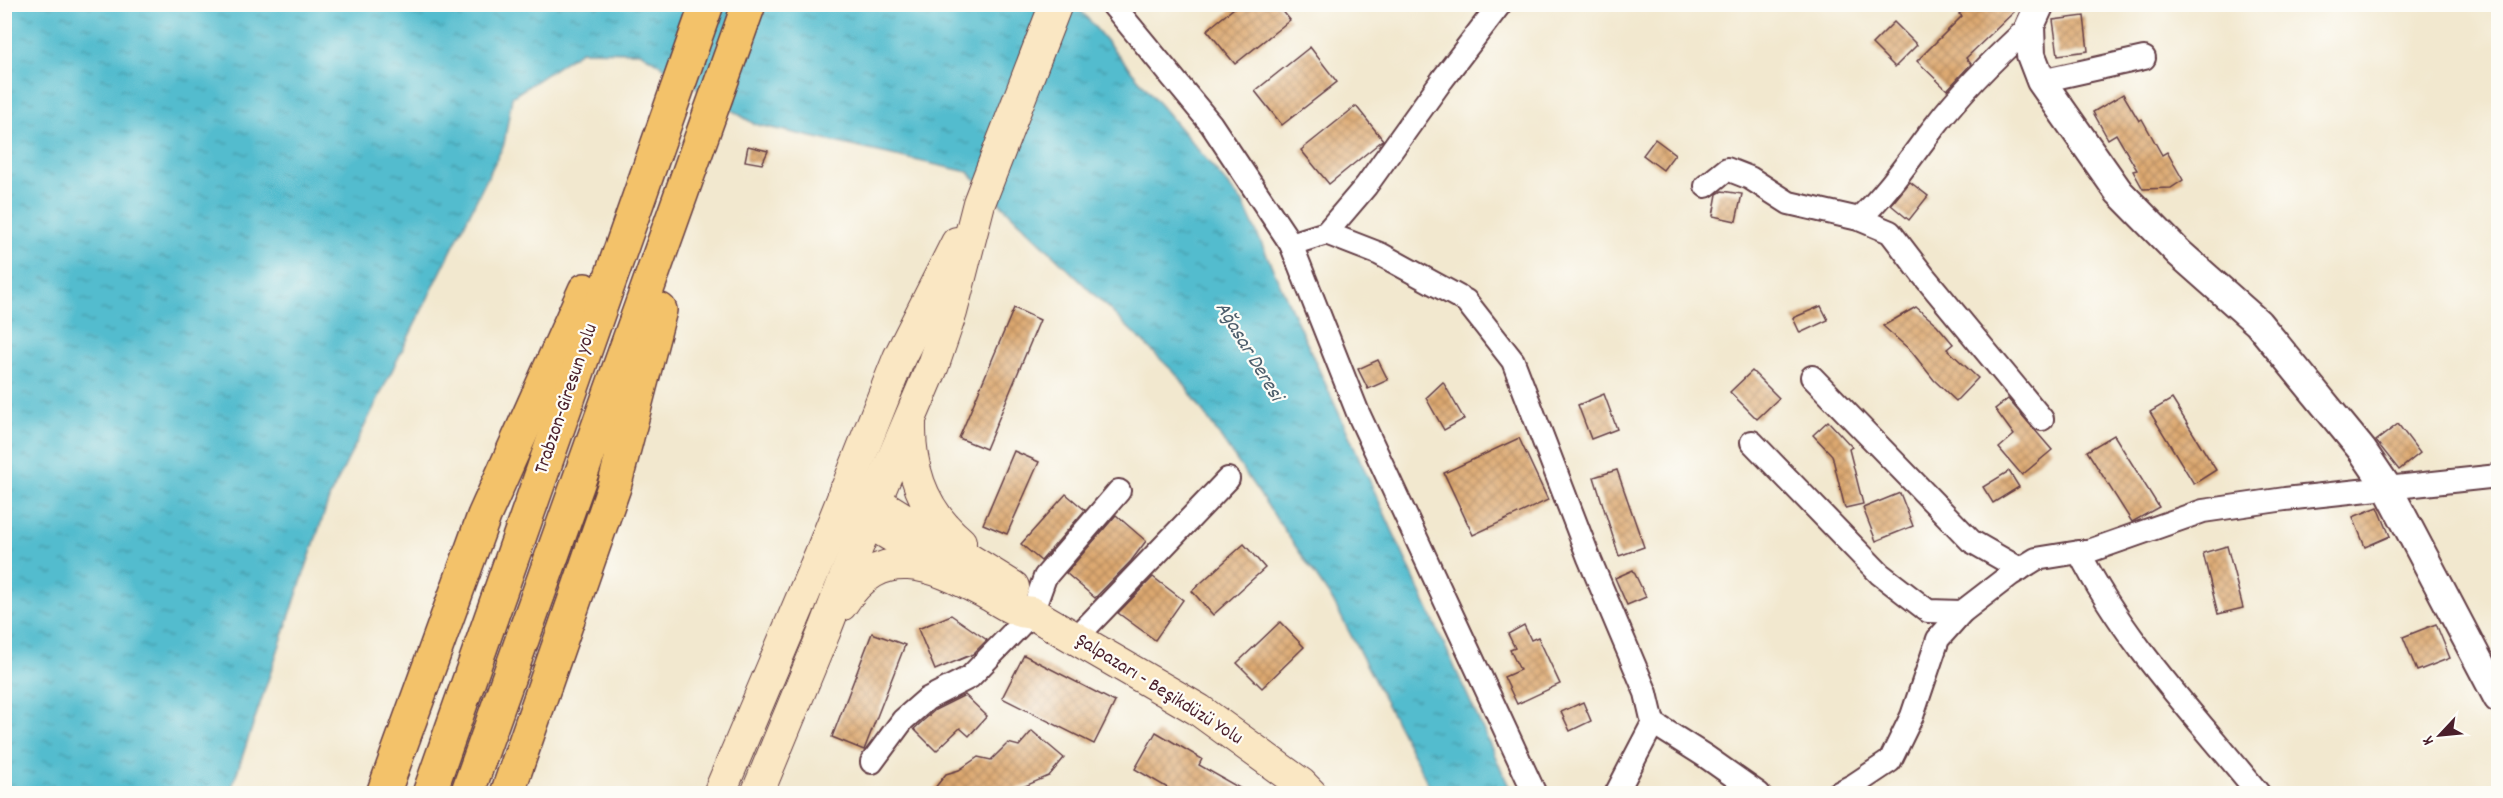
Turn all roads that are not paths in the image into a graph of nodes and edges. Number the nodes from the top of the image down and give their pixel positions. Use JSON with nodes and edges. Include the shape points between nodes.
{"nodes":[{"id":1,"x":707,"y":4,"type":"edge"},
{"id":2,"x":749,"y":4,"type":"edge"},
{"id":3,"x":1056,"y":4,"type":"edge"},
{"id":4,"x":1112,"y":4,"type":"edge"},
{"id":5,"x":1500,"y":4,"type":"edge"},
{"id":6,"x":2033,"y":12,"type":"edge"},
{"id":7,"x":2144,"y":58,"type":"dead end"},
{"id":8,"x":2041,"y":81,"type":"junction"},
{"id":9,"x":676,"y":88,"type":"junction"},
{"id":10,"x":714,"y":102,"type":"junction"},
{"id":11,"x":1706,"y":186,"type":"dead end"},
{"id":12,"x":979,"y":203,"type":"junction"},
{"id":13,"x":1859,"y":219,"type":"junction"},
{"id":14,"x":1326,"y":233,"type":"junction"},
{"id":15,"x":1291,"y":244,"type":"junction"},
{"id":16,"x":1812,"y":377,"type":"dead end"},
{"id":17,"x":911,"y":417,"type":"junction"},
{"id":18,"x":2042,"y":419,"type":"dead end"},
{"id":19,"x":1752,"y":442,"type":"dead end"},
{"id":20,"x":2499,"y":476,"type":"edge"},
{"id":21,"x":1228,"y":479,"type":"dead end"},
{"id":22,"x":2387,"y":487,"type":"junction"},
{"id":23,"x":1119,"y":491,"type":"dead end"},
{"id":24,"x":844,"y":493,"type":"junction"},
{"id":25,"x":871,"y":511,"type":"junction"},
{"id":26,"x":2079,"y":552,"type":"junction"},
{"id":27,"x":2020,"y":569,"type":"junction"},
{"id":28,"x":999,"y":590,"type":"junction"},
{"id":29,"x":1962,"y":612,"type":"junction"},
{"id":30,"x":1032,"y":613,"type":"junction"},
{"id":31,"x":825,"y":630,"type":"junction"},
{"id":32,"x":1076,"y":638,"type":"junction"},
{"id":33,"x":2499,"y":698,"type":"edge"},
{"id":34,"x":1653,"y":723,"type":"junction"},
{"id":35,"x":872,"y":762,"type":"dead end"},
{"id":36,"x":384,"y":794,"type":"edge"},
{"id":37,"x":429,"y":794,"type":"edge"},
{"id":38,"x":467,"y":794,"type":"edge"},
{"id":39,"x":507,"y":794,"type":"edge"},
{"id":40,"x":719,"y":794,"type":"edge"},
{"id":41,"x":757,"y":794,"type":"edge"},
{"id":42,"x":1311,"y":794,"type":"edge"},
{"id":43,"x":1535,"y":794,"type":"edge"},
{"id":44,"x":1616,"y":794,"type":"edge"},
{"id":45,"x":1759,"y":794,"type":"edge"},
{"id":46,"x":1837,"y":794,"type":"edge"},
{"id":47,"x":2259,"y":794,"type":"edge"}],
"edges":[{"from":1,"to":9,"type":"highway","name":"Trabzon-Giresun yolu"},
{"from":2,"to":10,"type":"highway"},
{"from":3,"to":12,"type":"main road"},
{"from":4,"to":15,"type":"street","via":[[1211,124]]},
{"from":5,"to":14,"type":"street","via":[[1366,186]]},
{"from":6,"to":8,"type":"street","via":[[2031,55]]},
{"from":6,"to":13,"type":"street","via":[[1936,124],[1881,198]]},
{"from":7,"to":8,"type":"street"},
{"from":8,"to":22,"type":"street","via":[[2119,192],[2179,253],[2258,323],[2362,450]]},
{"from":9,"to":36,"type":"highway","via":[[484,516]]},
{"from":9,"to":37,"type":"highway","name":"Trabzon-Giresun yolu"},
{"from":10,"to":38,"type":"highway"},
{"from":10,"to":39,"type":"highway","via":[[614,486]]},
{"from":11,"to":13,"type":"street","via":[[1727,169],[1750,178],[1789,203]]},
{"from":12,"to":17,"type":"main road","via":[[951,312]]},
{"from":12,"to":24,"type":"main road","via":[[899,358]]},
{"from":13,"to":18,"type":"street","via":[[1890,232]]},
{"from":14,"to":15,"type":"street"},
{"from":14,"to":34,"type":"street","via":[[1380,254],[1466,301],[1513,361],[1646,693]]},
{"from":15,"to":43,"type":"street","via":[[1358,413]]},
{"from":16,"to":27,"type":"street","via":[[1971,541]]},
{"from":17,"to":25,"type":"main road"},
{"from":17,"to":28,"type":"main road","via":[[909,450],[924,499]]},
{"from":19,"to":29,"type":"street","via":[[1880,574],[1928,611]]},
{"from":20,"to":22,"type":"street"},
{"from":21,"to":32,"type":"street"},
{"from":22,"to":26,"type":"street","via":[[2203,511]]},
{"from":22,"to":33,"type":"street"},
{"from":23,"to":30,"type":"street","via":[[1045,577]]},
{"from":24,"to":25,"type":"main road","via":[[861,493]]},
{"from":24,"to":40,"type":"main road"},
{"from":25,"to":28,"type":"main road"},
{"from":25,"to":31,"type":"main road"},
{"from":26,"to":27,"type":"street","via":[[2036,559]]},
{"from":26,"to":47,"type":"street","via":[[2097,589],[2128,633]]},
{"from":27,"to":29,"type":"street"},
{"from":28,"to":30,"type":"main road","via":[[1027,598]]},
{"from":28,"to":31,"type":"main road","via":[[934,569],[893,564],[864,579]]},
{"from":29,"to":46,"type":"street","via":[[1938,639],[1912,716],[1890,761]]},
{"from":30,"to":32,"type":"main road","name":"Şalpazarı - Beşikdüzü Yolu"},
{"from":30,"to":35,"type":"street","via":[[970,677],[927,699],[903,720]]},
{"from":31,"to":41,"type":"main road"},
{"from":32,"to":42,"type":"main road","name":"Şalpazarı - Beşikdüzü Yolu","via":[[1199,710]]},
{"from":34,"to":44,"type":"street"},
{"from":34,"to":45,"type":"street"}]}
